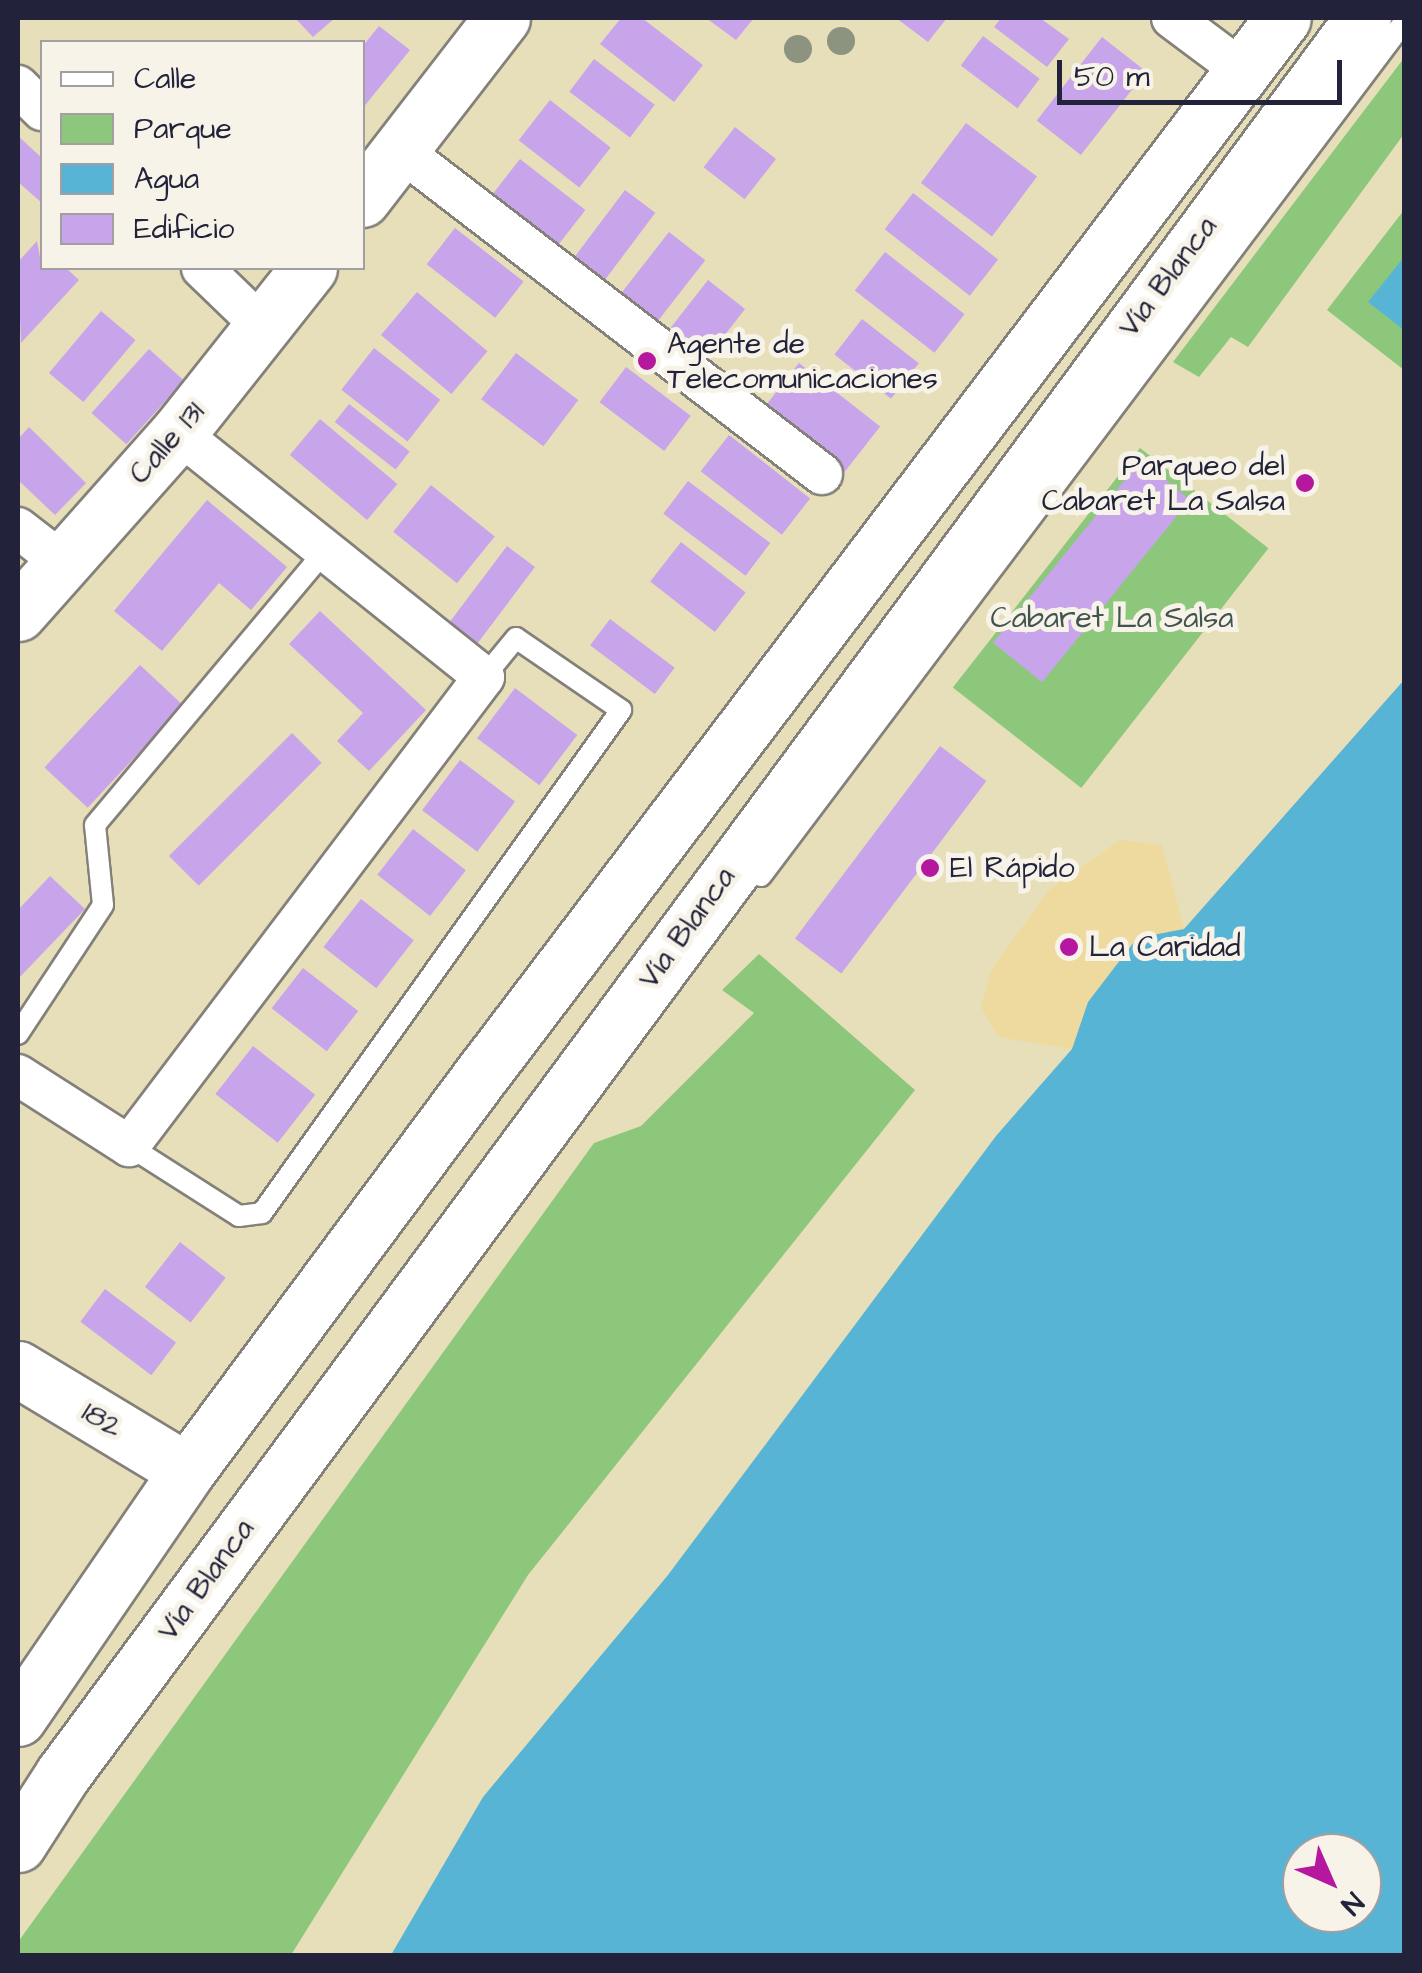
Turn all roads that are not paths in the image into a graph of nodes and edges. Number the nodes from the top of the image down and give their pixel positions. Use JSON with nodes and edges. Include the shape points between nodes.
{"nodes":[{"id":1,"x":502,"y":18,"type":"edge"},
{"id":2,"x":1172,"y":18,"type":"edge"},
{"id":3,"x":1284,"y":18,"type":"edge"},
{"id":4,"x":1363,"y":18,"type":"edge"},
{"id":5,"x":1404,"y":22,"type":"edge"},
{"id":6,"x":1243,"y":71,"type":"junction"},
{"id":7,"x":18,"y":86,"type":"edge"},
{"id":8,"x":40,"y":108,"type":"edge"},
{"id":9,"x":400,"y":150,"type":"junction"},
{"id":10,"x":365,"y":195,"type":"edge"},
{"id":11,"x":204,"y":270,"type":"edge"},
{"id":12,"x":308,"y":270,"type":"edge"},
{"id":13,"x":263,"y":328,"type":"junction"},
{"id":14,"x":178,"y":433,"type":"junction"},
{"id":15,"x":822,"y":474,"type":"dead end"},
{"id":16,"x":18,"y":528,"type":"edge"},
{"id":17,"x":325,"y":551,"type":"junction"},
{"id":18,"x":62,"y":562,"type":"junction"},
{"id":19,"x":18,"y":612,"type":"edge"},
{"id":20,"x":484,"y":678,"type":"junction"},
{"id":21,"x":751,"y":890,"type":"dead end"},
{"id":22,"x":18,"y":1034,"type":"edge"},
{"id":23,"x":619,"y":1062,"type":"dead end"},
{"id":24,"x":18,"y":1075,"type":"edge"},
{"id":25,"x":129,"y":1146,"type":"junction"},
{"id":26,"x":474,"y":1218,"type":"junction"},
{"id":27,"x":18,"y":1369,"type":"edge"},
{"id":28,"x":187,"y":1471,"type":"junction"},
{"id":29,"x":18,"y":1718,"type":"edge"},
{"id":30,"x":18,"y":1844,"type":"edge"}],
"edges":[{"from":1,"to":9,"type":"main road"},
{"from":2,"to":6,"type":"street"},
{"from":3,"to":6,"type":"main road"},
{"from":4,"to":26,"type":"main road","name":"Vía Blanca"},
{"from":5,"to":21,"type":"lane"},
{"from":6,"to":28,"type":"main road"},
{"from":7,"to":8,"type":"street"},
{"from":9,"to":10,"type":"main road"},
{"from":9,"to":15,"type":"street"},
{"from":11,"to":13,"type":"street"},
{"from":12,"to":13,"type":"main road","name":"Calle 131"},
{"from":13,"to":14,"type":"main road","name":"Calle 131"},
{"from":14,"to":17,"type":"street"},
{"from":14,"to":18,"type":"main road","name":"Calle 131"},
{"from":16,"to":18,"type":"street"},
{"from":17,"to":20,"type":"street"},
{"from":17,"to":22,"type":"lane","via":[[96,825],[103,904]]},
{"from":18,"to":19,"type":"main road","name":"Calle 131"},
{"from":20,"to":25,"type":"street"},
{"from":20,"to":25,"type":"lane","via":[[516,638],[621,710],[262,1213],[239,1216]]},
{"from":23,"to":26,"type":"lane"},
{"from":24,"to":25,"type":"street"},
{"from":26,"to":30,"type":"main road","name":"Vía Blanca","via":[[62,1774]]},
{"from":27,"to":28,"type":"main road","name":"182"},
{"from":28,"to":29,"type":"main road"}]}
